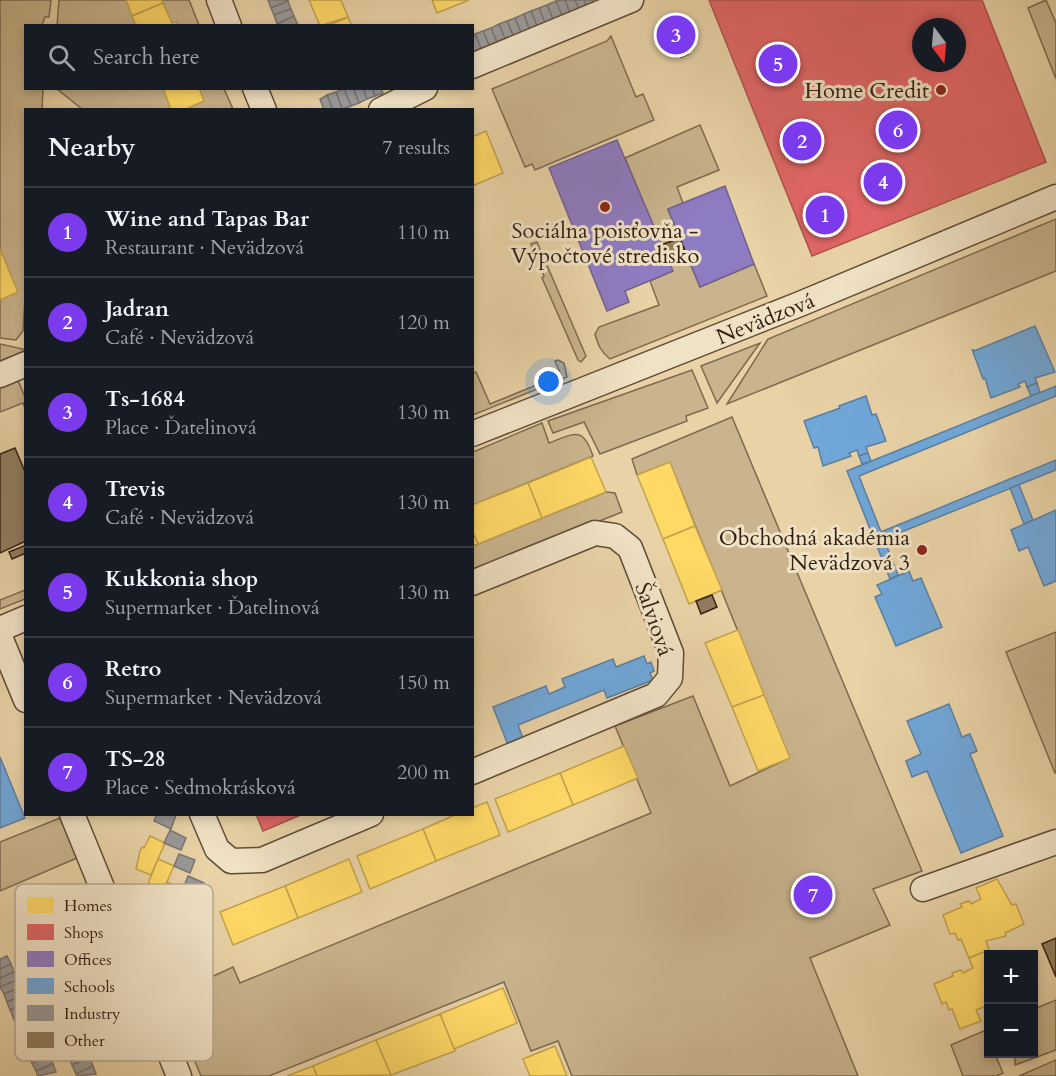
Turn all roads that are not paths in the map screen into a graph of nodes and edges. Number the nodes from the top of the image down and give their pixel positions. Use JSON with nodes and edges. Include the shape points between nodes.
{"nodes":[{"id":1,"x":219,"y":0,"type":"edge"},
{"id":2,"x":631,"y":0,"type":"edge"},
{"id":3,"x":228,"y":24,"type":"edge"},
{"id":4,"x":474,"y":65,"type":"edge"},
{"id":5,"x":256,"y":90,"type":"edge"},
{"id":6,"x":421,"y":90,"type":"edge"},
{"id":7,"x":263,"y":108,"type":"edge"},
{"id":8,"x":385,"y":108,"type":"edge"},
{"id":9,"x":1056,"y":197,"type":"edge"},
{"id":10,"x":24,"y":365,"type":"edge"},
{"id":11,"x":0,"y":375,"type":"edge"},
{"id":12,"x":474,"y":433,"type":"edge"},
{"id":13,"x":474,"y":582,"type":"edge"},
{"id":14,"x":24,"y":619,"type":"edge"},
{"id":15,"x":0,"y":629,"type":"edge"},
{"id":16,"x":0,"y":637,"type":"edge"},
{"id":17,"x":24,"y":695,"type":"edge"},
{"id":18,"x":474,"y":771,"type":"edge"},
{"id":19,"x":73,"y":816,"type":"edge"},
{"id":20,"x":203,"y":816,"type":"edge"},
{"id":21,"x":366,"y":816,"type":"edge"},
{"id":22,"x":1056,"y":842,"type":"edge"},
{"id":23,"x":101,"y":884,"type":"edge"},
{"id":24,"x":923,"y":889,"type":"dead end"},
{"id":25,"x":173,"y":1061,"type":"edge"},
{"id":26,"x":179,"y":1076,"type":"edge"}],
"edges":[{"from":1,"to":3,"type":"street"},
{"from":2,"to":4,"type":"street"},
{"from":5,"to":7,"type":"street"},
{"from":6,"to":8,"type":"street"},
{"from":9,"to":12,"type":"street","name":"Nevädzová"},
{"from":10,"to":11,"type":"street"},
{"from":13,"to":18,"type":"street","name":"Šalviová","via":[[596,533],[615,536],[630,548],[671,653],[670,678],[656,695]]},
{"from":14,"to":15,"type":"street"},
{"from":16,"to":17,"type":"street"},
{"from":19,"to":23,"type":"street"},
{"from":20,"to":21,"type":"street","via":[[217,849],[231,861],[262,860]]},
{"from":22,"to":24,"type":"street"},
{"from":25,"to":26,"type":"street"}]}
